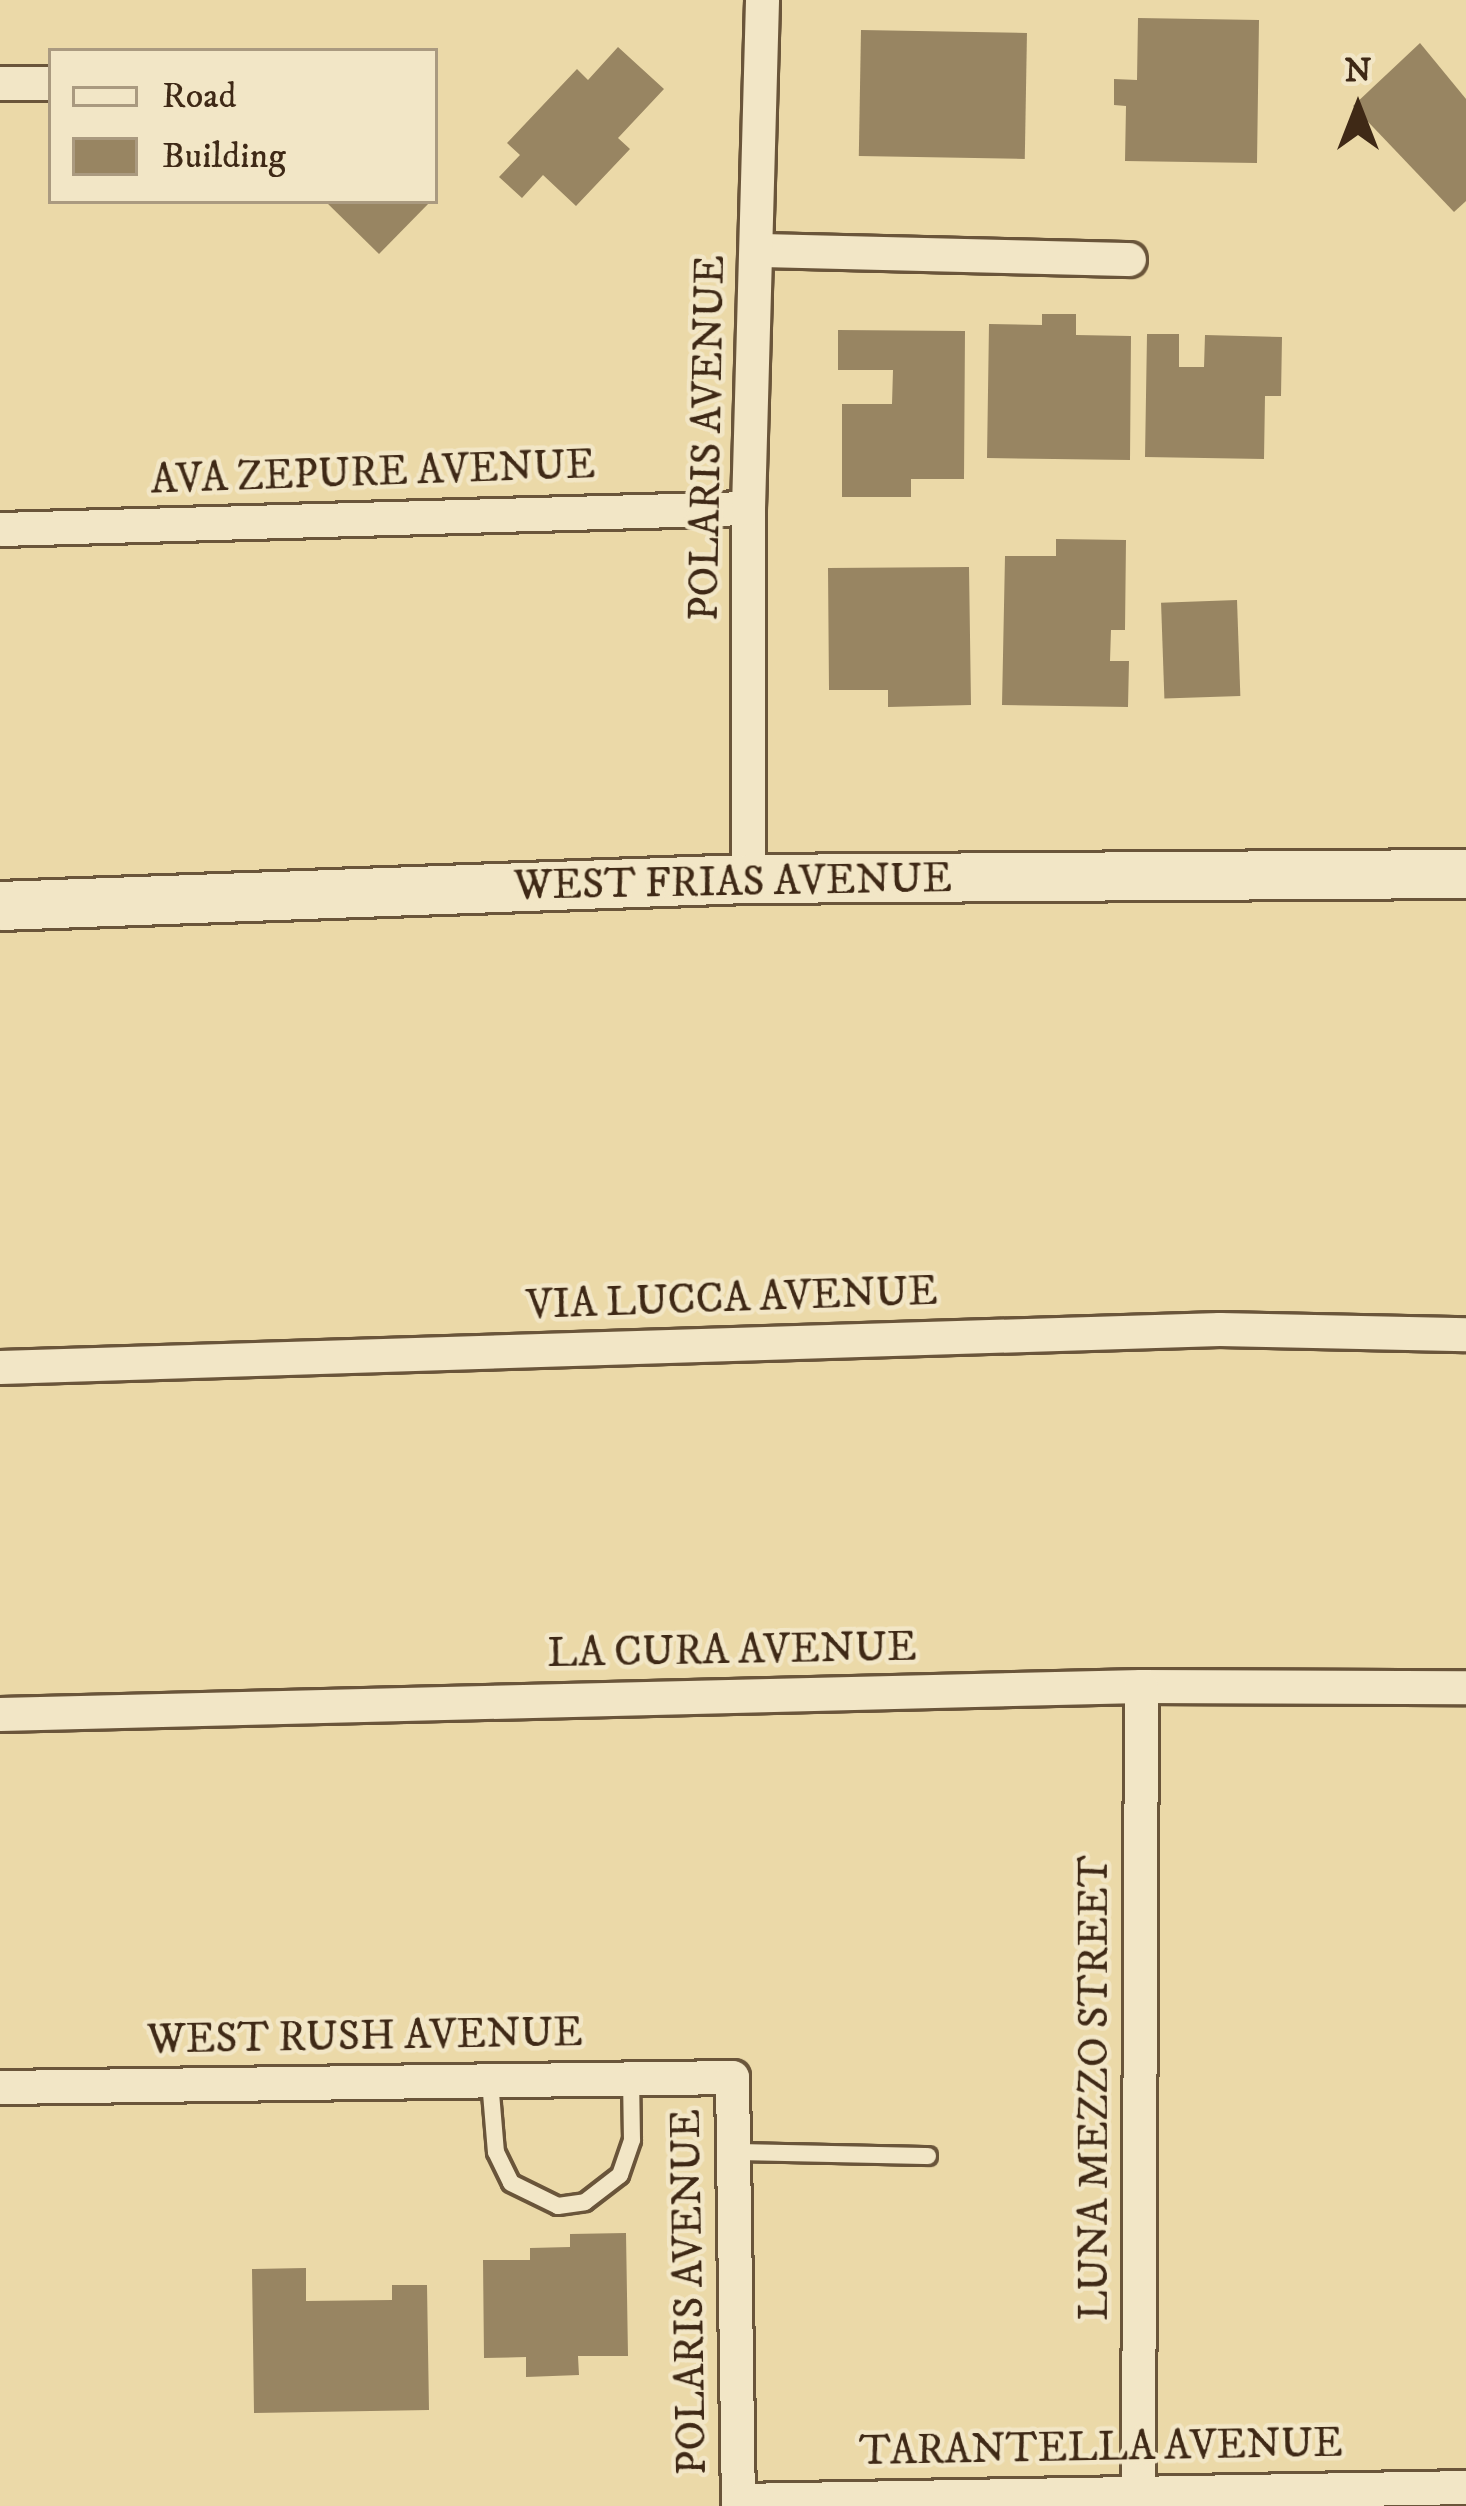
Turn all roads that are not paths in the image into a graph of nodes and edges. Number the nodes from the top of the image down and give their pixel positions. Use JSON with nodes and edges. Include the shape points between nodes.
{"nodes":[{"id":1,"x":762,"y":0,"type":"edge"},
{"id":2,"x":48,"y":82,"type":"edge"},
{"id":3,"x":0,"y":83,"type":"edge"},
{"id":4,"x":758,"y":250,"type":"junction"},
{"id":5,"x":1129,"y":259,"type":"dead end"},
{"id":6,"x":748,"y":508,"type":"junction"},
{"id":7,"x":0,"y":529,"type":"edge"},
{"id":8,"x":1466,"y":874,"type":"edge"},
{"id":9,"x":748,"y":879,"type":"junction"},
{"id":10,"x":0,"y":906,"type":"edge"},
{"id":11,"x":1466,"y":1334,"type":"edge"},
{"id":12,"x":0,"y":1367,"type":"edge"},
{"id":13,"x":1141,"y":1686,"type":"junction"},
{"id":14,"x":1466,"y":1687,"type":"edge"},
{"id":15,"x":0,"y":1714,"type":"edge"},
{"id":16,"x":732,"y":2077,"type":"joint"},
{"id":17,"x":631,"y":2079,"type":"junction"},
{"id":18,"x":490,"y":2081,"type":"junction"},
{"id":19,"x":0,"y":2087,"type":"edge"},
{"id":20,"x":735,"y":2152,"type":"junction"},
{"id":21,"x":928,"y":2156,"type":"dead end"},
{"id":22,"x":1466,"y":2487,"type":"edge"},
{"id":23,"x":1138,"y":2490,"type":"junction"},
{"id":24,"x":739,"y":2503,"type":"edge"}],
"edges":[{"from":1,"to":4,"type":"street","name":"POLARIS AVENUE"},
{"from":2,"to":3,"type":"street"},
{"from":4,"to":5,"type":"street"},
{"from":4,"to":6,"type":"street","name":"POLARIS AVENUE"},
{"from":6,"to":7,"type":"street","name":"AVA ZEPURE AVENUE"},
{"from":6,"to":9,"type":"street","name":"POLARIS AVENUE"},
{"from":8,"to":9,"type":"street","name":"WEST FRIAS AVENUE"},
{"from":9,"to":10,"type":"street","name":"WEST FRIAS AVENUE"},
{"from":11,"to":12,"type":"street","name":"VIA LUCCA AVENUE","via":[[1219,1329]]},
{"from":13,"to":14,"type":"street","name":"LA CURA AVENUE"},
{"from":13,"to":15,"type":"street","name":"LA CURA AVENUE"},
{"from":13,"to":23,"type":"street","name":"LUNA MEZZO STREET"},
{"from":16,"to":17,"type":"street","name":"WEST RUSH AVENUE"},
{"from":16,"to":20,"type":"street","name":"POLARIS AVENUE"},
{"from":17,"to":18,"type":"street","name":"WEST RUSH AVENUE"},
{"from":17,"to":18,"type":"lane","via":[[632,2140],[620,2175],[585,2202],[559,2206],[512,2183],[496,2152]]},
{"from":18,"to":19,"type":"street","name":"WEST RUSH AVENUE"},
{"from":20,"to":21,"type":"lane"},
{"from":20,"to":24,"type":"street","name":"POLARIS AVENUE"},
{"from":22,"to":23,"type":"street","name":"TARANTELLA AVENUE"},
{"from":23,"to":24,"type":"street","name":"TARANTELLA AVENUE"}]}
